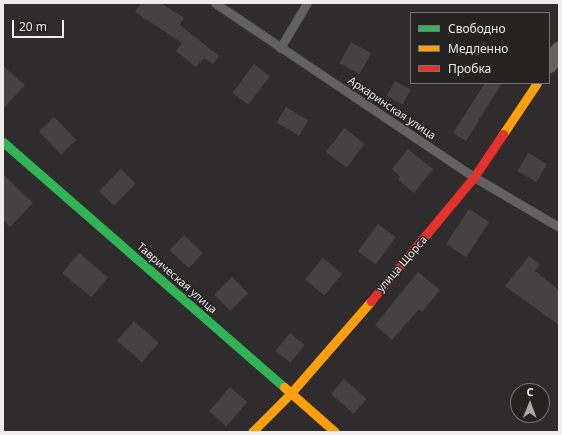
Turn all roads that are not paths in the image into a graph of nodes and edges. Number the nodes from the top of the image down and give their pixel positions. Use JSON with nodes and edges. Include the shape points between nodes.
{"nodes":[{"id":1,"x":215,"y":3,"type":"edge"},
{"id":2,"x":307,"y":3,"type":"edge"},
{"id":3,"x":280,"y":48,"type":"junction"},
{"id":4,"x":559,"y":50,"type":"edge"},
{"id":5,"x":550,"y":63,"type":"edge"},
{"id":6,"x":535,"y":84,"type":"edge"},
{"id":7,"x":3,"y":142,"type":"edge"},
{"id":8,"x":474,"y":176,"type":"junction"},
{"id":9,"x":559,"y":227,"type":"edge"},
{"id":10,"x":291,"y":392,"type":"junction"},
{"id":11,"x":252,"y":432,"type":"edge"},
{"id":12,"x":335,"y":432,"type":"edge"}],
"edges":[{"from":1,"to":3,"type":"lane","name":"Архаринская улица"},
{"from":2,"to":3,"type":"lane"},
{"from":3,"to":8,"type":"lane","name":"Архаринская улица"},
{"from":4,"to":5,"type":"street"},
{"from":6,"to":8,"type":"street","name":"улица Щорса"},
{"from":7,"to":10,"type":"street","name":"Таврическая улица"},
{"from":8,"to":9,"type":"lane","name":"Архаринская улица"},
{"from":8,"to":10,"type":"street","name":"улица Щорса","via":[[419,246]]},
{"from":10,"to":11,"type":"street","name":"улица Щорса"},
{"from":10,"to":12,"type":"street","name":"Таврическая улица"}]}
